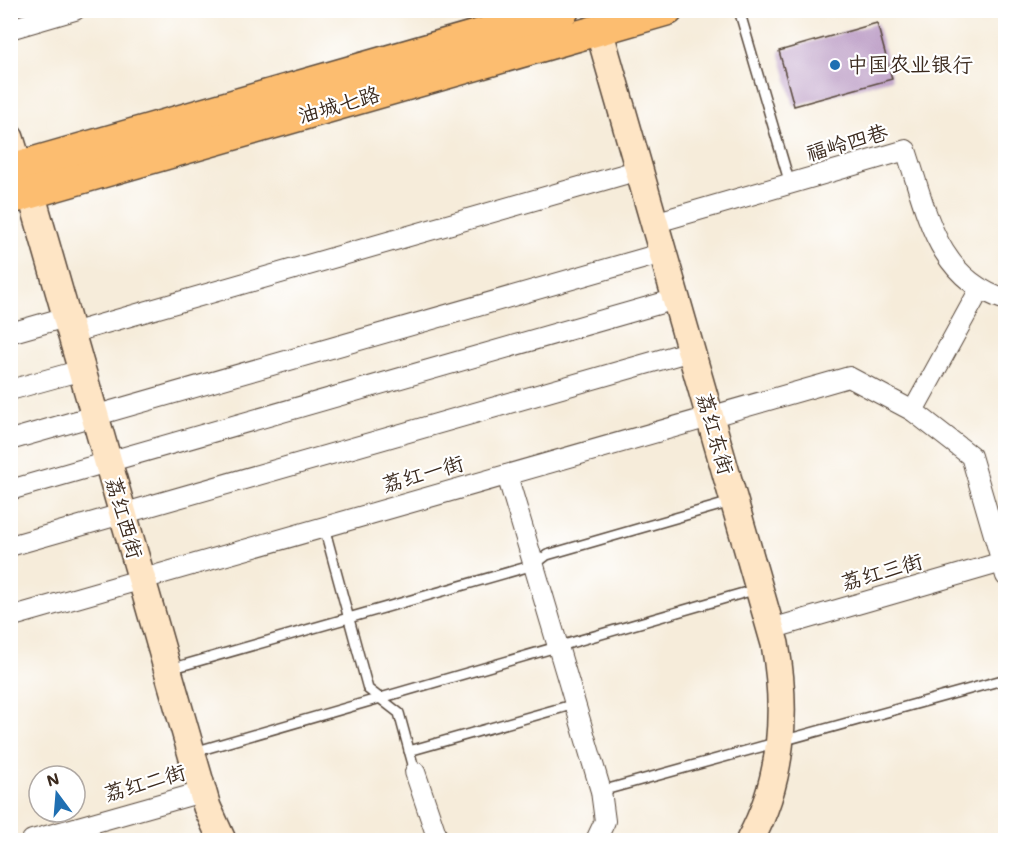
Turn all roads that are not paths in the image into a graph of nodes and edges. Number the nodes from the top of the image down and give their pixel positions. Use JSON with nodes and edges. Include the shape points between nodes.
{"nodes":[{"id":1,"x":75,"y":10,"type":"edge"},
{"id":2,"x":564,"y":10,"type":"edge"},
{"id":3,"x":668,"y":10,"type":"edge"},
{"id":4,"x":739,"y":10,"type":"edge"},
{"id":5,"x":10,"y":29,"type":"edge"},
{"id":6,"x":599,"y":30,"type":"junction"},
{"id":7,"x":10,"y":138,"type":"edge"},
{"id":8,"x":639,"y":170,"type":"junction"},
{"id":9,"x":18,"y":182,"type":"edge"},
{"id":10,"x":790,"y":184,"type":"junction"},
{"id":11,"x":654,"y":223,"type":"junction"},
{"id":12,"x":663,"y":253,"type":"junction"},
{"id":13,"x":980,"y":289,"type":"junction"},
{"id":14,"x":676,"y":299,"type":"junction"},
{"id":15,"x":1005,"y":300,"type":"edge"},
{"id":16,"x":69,"y":325,"type":"junction"},
{"id":17,"x":10,"y":333,"type":"edge"},
{"id":18,"x":691,"y":351,"type":"junction"},
{"id":19,"x":82,"y":370,"type":"junction"},
{"id":20,"x":10,"y":390,"type":"edge"},
{"id":21,"x":913,"y":411,"type":"junction"},
{"id":22,"x":95,"y":416,"type":"junction"},
{"id":23,"x":710,"y":417,"type":"junction"},
{"id":24,"x":10,"y":440,"type":"edge"},
{"id":25,"x":108,"y":462,"type":"junction"},
{"id":26,"x":507,"y":475,"type":"junction"},
{"id":27,"x":10,"y":490,"type":"edge"},
{"id":28,"x":734,"y":501,"type":"junction"},
{"id":29,"x":123,"y":513,"type":"junction"},
{"id":30,"x":324,"y":527,"type":"junction"},
{"id":31,"x":10,"y":546,"type":"edge"},
{"id":32,"x":534,"y":565,"type":"junction"},
{"id":33,"x":1004,"y":566,"type":"edge"},
{"id":34,"x":142,"y":580,"type":"junction"},
{"id":35,"x":759,"y":589,"type":"junction"},
{"id":36,"x":10,"y":617,"type":"edge"},
{"id":37,"x":348,"y":617,"type":"junction"},
{"id":38,"x":771,"y":629,"type":"junction"},
{"id":39,"x":558,"y":647,"type":"junction"},
{"id":40,"x":168,"y":670,"type":"junction"},
{"id":41,"x":1005,"y":678,"type":"edge"},
{"id":42,"x":380,"y":698,"type":"junction"},
{"id":43,"x":575,"y":704,"type":"junction"},
{"id":44,"x":780,"y":741,"type":"junction"},
{"id":45,"x":409,"y":751,"type":"junction"},
{"id":46,"x":191,"y":753,"type":"junction"},
{"id":47,"x":415,"y":772,"type":"joint"},
{"id":48,"x":601,"y":791,"type":"junction"},
{"id":49,"x":202,"y":792,"type":"junction"},
{"id":50,"x":32,"y":840,"type":"edge"},
{"id":51,"x":222,"y":840,"type":"edge"},
{"id":52,"x":438,"y":840,"type":"edge"},
{"id":53,"x":596,"y":840,"type":"edge"},
{"id":54,"x":750,"y":840,"type":"edge"}],
"edges":[{"from":1,"to":5,"type":"street"},
{"from":2,"to":9,"type":"main road","name":"油城七路"},
{"from":3,"to":6,"type":"main road","name":"油城七路"},
{"from":4,"to":10,"type":"lane"},
{"from":6,"to":8,"type":"street","name":"荔红东街"},
{"from":6,"to":9,"type":"main road","name":"油城七路"},
{"from":7,"to":9,"type":"street","name":"荔红西街"},
{"from":8,"to":11,"type":"street","name":"荔红东街"},
{"from":8,"to":16,"type":"street"},
{"from":9,"to":16,"type":"street","name":"荔红西街"},
{"from":10,"to":11,"type":"street","name":"福岭四巷"},
{"from":10,"to":13,"type":"street","name":"福岭四巷","via":[[906,150],[940,249]]},
{"from":11,"to":12,"type":"street","name":"荔红东街"},
{"from":12,"to":14,"type":"street","name":"荔红东街"},
{"from":12,"to":22,"type":"street"},
{"from":13,"to":15,"type":"street","name":"福岭四巷"},
{"from":13,"to":21,"type":"street"},
{"from":14,"to":18,"type":"street","name":"荔红东街"},
{"from":14,"to":25,"type":"street"},
{"from":16,"to":17,"type":"street"},
{"from":16,"to":19,"type":"street","name":"荔红西街"},
{"from":18,"to":23,"type":"street","name":"荔红东街"},
{"from":18,"to":29,"type":"street"},
{"from":19,"to":20,"type":"street"},
{"from":19,"to":22,"type":"street","name":"荔红西街"},
{"from":21,"to":23,"type":"street","name":"荔红一街","via":[[849,377]]},
{"from":21,"to":33,"type":"street","via":[[971,456]]},
{"from":22,"to":24,"type":"street"},
{"from":22,"to":25,"type":"street","name":"荔红西街"},
{"from":23,"to":26,"type":"street","name":"荔红一街"},
{"from":23,"to":28,"type":"street","name":"荔红东街"},
{"from":25,"to":27,"type":"street"},
{"from":25,"to":29,"type":"street","name":"荔红西街"},
{"from":26,"to":30,"type":"street","name":"荔红一街"},
{"from":26,"to":32,"type":"street"},
{"from":28,"to":32,"type":"lane","via":[[547,555]]},
{"from":28,"to":35,"type":"street","name":"荔红东街"},
{"from":29,"to":31,"type":"street"},
{"from":29,"to":34,"type":"street","name":"荔红西街"},
{"from":30,"to":34,"type":"street","name":"荔红一街"},
{"from":30,"to":37,"type":"lane"},
{"from":32,"to":37,"type":"lane"},
{"from":32,"to":39,"type":"street"},
{"from":33,"to":38,"type":"street","name":"荔红三街"},
{"from":34,"to":36,"type":"street","name":"荔红一街"},
{"from":34,"to":40,"type":"street","name":"荔红西街"},
{"from":35,"to":38,"type":"street","name":"荔红东街"},
{"from":35,"to":39,"type":"lane"},
{"from":37,"to":40,"type":"lane"},
{"from":37,"to":42,"type":"lane","via":[[368,689]]},
{"from":38,"to":44,"type":"street","name":"荔红东街","via":[[781,680]]},
{"from":39,"to":42,"type":"lane"},
{"from":39,"to":43,"type":"street"},
{"from":40,"to":46,"type":"street","name":"荔红西街"},
{"from":41,"to":44,"type":"lane"},
{"from":42,"to":45,"type":"lane","via":[[399,713]]},
{"from":42,"to":46,"type":"lane"},
{"from":43,"to":45,"type":"lane"},
{"from":43,"to":48,"type":"street"},
{"from":44,"to":48,"type":"lane"},
{"from":44,"to":54,"type":"street","name":"荔红东街","via":[[768,798]]},
{"from":45,"to":47,"type":"lane"},
{"from":46,"to":49,"type":"street","name":"荔红西街"},
{"from":47,"to":52,"type":"street"},
{"from":48,"to":53,"type":"street","via":[[605,821]]},
{"from":49,"to":50,"type":"street","name":"荔红二街"},
{"from":49,"to":51,"type":"street","name":"荔红西街"}]}
